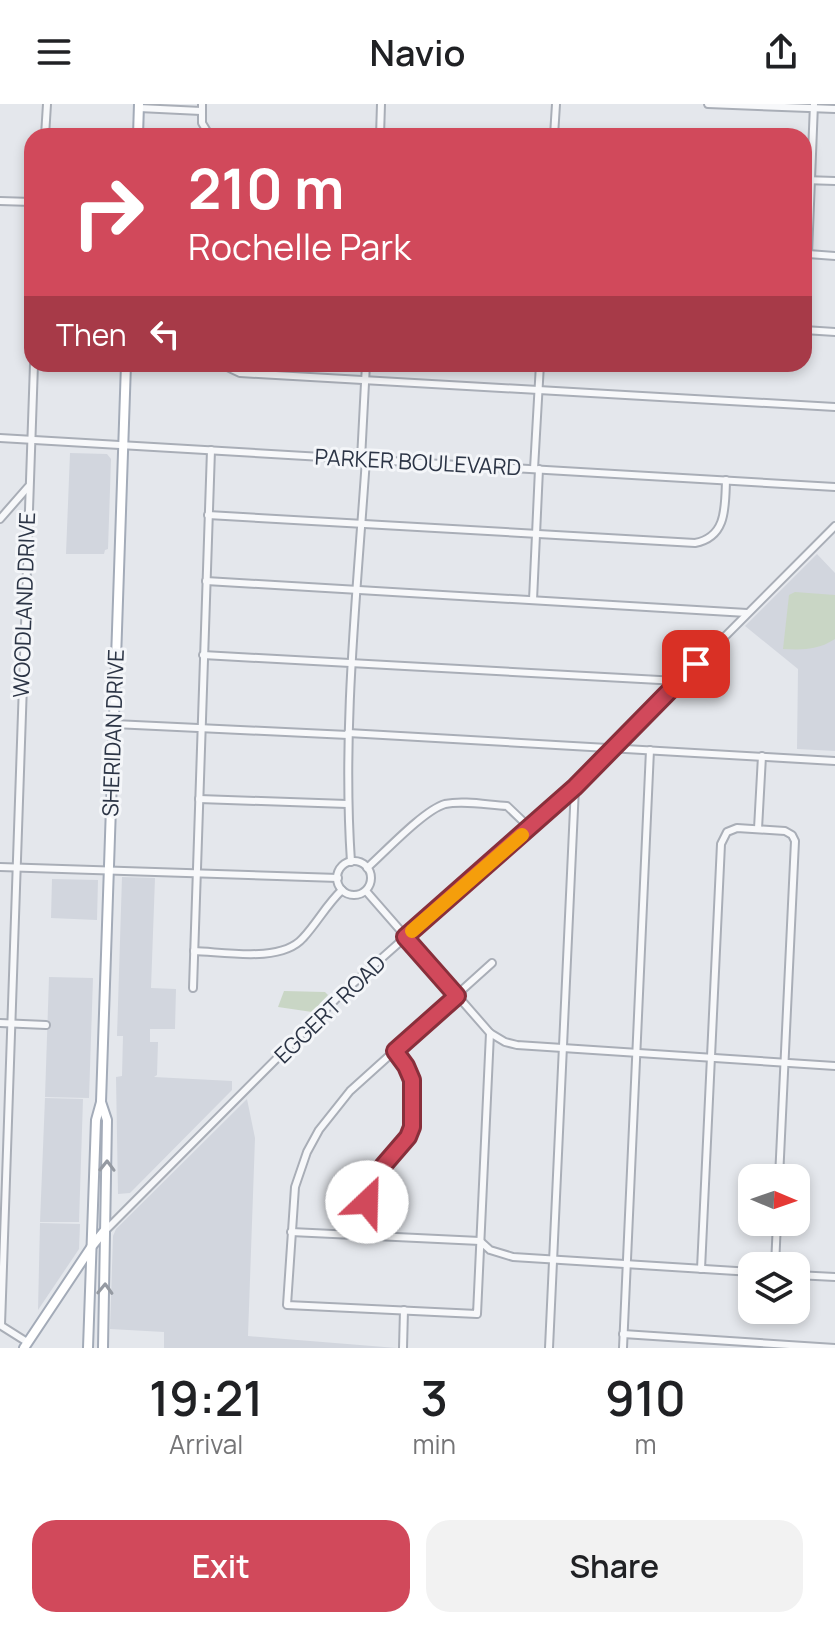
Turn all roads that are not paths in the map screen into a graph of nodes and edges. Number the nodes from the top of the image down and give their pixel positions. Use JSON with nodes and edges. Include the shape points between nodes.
{"nodes":[{"id":1,"x":47,"y":104,"type":"edge"},
{"id":2,"x":381,"y":104,"type":"edge"},
{"id":3,"x":556,"y":104,"type":"edge"},
{"id":4,"x":708,"y":104,"type":"edge"},
{"id":5,"x":139,"y":106,"type":"edge"},
{"id":6,"x":814,"y":106,"type":"edge"},
{"id":7,"x":201,"y":107,"type":"edge"},
{"id":8,"x":835,"y":109,"type":"edge"},
{"id":9,"x":46,"y":128,"type":"edge"},
{"id":10,"x":138,"y":128,"type":"edge"},
{"id":11,"x":205,"y":128,"type":"edge"},
{"id":12,"x":380,"y":128,"type":"edge"},
{"id":13,"x":554,"y":128,"type":"edge"},
{"id":14,"x":812,"y":131,"type":"edge"},
{"id":15,"x":812,"y":180,"type":"edge"},
{"id":16,"x":835,"y":181,"type":"edge"},
{"id":17,"x":0,"y":201,"type":"edge"},
{"id":18,"x":24,"y":202,"type":"edge"},
{"id":19,"x":812,"y":254,"type":"edge"},
{"id":20,"x":835,"y":256,"type":"edge"},
{"id":21,"x":812,"y":331,"type":"edge"},
{"id":22,"x":835,"y":332,"type":"edge"},
{"id":23,"x":34,"y":372,"type":"edge"},
{"id":24,"x":126,"y":372,"type":"edge"},
{"id":25,"x":238,"y":372,"type":"edge"},
{"id":26,"x":366,"y":372,"type":"edge"},
{"id":27,"x":540,"y":372,"type":"edge"},
{"id":28,"x":366,"y":380,"type":"junction"},
{"id":29,"x":539,"y":390,"type":"junction"},
{"id":30,"x":835,"y":407,"type":"edge"},
{"id":31,"x":0,"y":438,"type":"edge"},
{"id":32,"x":30,"y":440,"type":"junction"},
{"id":33,"x":123,"y":446,"type":"junction"},
{"id":34,"x":211,"y":450,"type":"junction"},
{"id":35,"x":363,"y":459,"type":"junction"},
{"id":36,"x":536,"y":469,"type":"junction"},
{"id":37,"x":726,"y":480,"type":"junction"},
{"id":38,"x":28,"y":487,"type":"junction"},
{"id":39,"x":835,"y":487,"type":"edge"},
{"id":40,"x":208,"y":515,"type":"junction"},
{"id":41,"x":0,"y":519,"type":"edge"},
{"id":42,"x":361,"y":525,"type":"junction"},
{"id":43,"x":835,"y":526,"type":"edge"},
{"id":44,"x":536,"y":534,"type":"junction"},
{"id":45,"x":206,"y":581,"type":"junction"},
{"id":46,"x":357,"y":590,"type":"junction"},
{"id":47,"x":533,"y":600,"type":"junction"},
{"id":48,"x":747,"y":613,"type":"junction"},
{"id":49,"x":203,"y":655,"type":"junction"},
{"id":50,"x":352,"y":664,"type":"junction"},
{"id":51,"x":678,"y":681,"type":"junction"},
{"id":52,"x":114,"y":724,"type":"junction"},
{"id":53,"x":201,"y":727,"type":"junction"},
{"id":54,"x":348,"y":734,"type":"junction"},
{"id":55,"x":613,"y":748,"type":"junction"},
{"id":56,"x":650,"y":750,"type":"junction"},
{"id":57,"x":762,"y":756,"type":"junction"},
{"id":58,"x":835,"y":761,"type":"edge"},
{"id":59,"x":575,"y":787,"type":"junction"},
{"id":60,"x":199,"y":799,"type":"junction"},
{"id":61,"x":347,"y":804,"type":"junction"},
{"id":62,"x":530,"y":828,"type":"junction"},
{"id":63,"x":758,"y":829,"type":"junction"},
{"id":64,"x":351,"y":862,"type":"junction"},
{"id":65,"x":0,"y":867,"type":"edge"},
{"id":66,"x":14,"y":868,"type":"junction"},
{"id":67,"x":367,"y":868,"type":"junction"},
{"id":68,"x":109,"y":870,"type":"junction"},
{"id":69,"x":196,"y":874,"type":"junction"},
{"id":70,"x":338,"y":878,"type":"junction"},
{"id":71,"x":342,"y":890,"type":"junction"},
{"id":72,"x":366,"y":891,"type":"junction"},
{"id":73,"x":405,"y":937,"type":"junction"},
{"id":74,"x":194,"y":951,"type":"junction"},
{"id":75,"x":492,"y":963,"type":"dead end"},
{"id":76,"x":193,"y":988,"type":"dead end"},
{"id":77,"x":457,"y":996,"type":"junction"},
{"id":78,"x":0,"y":1023,"type":"edge"},
{"id":79,"x":10,"y":1024,"type":"junction"},
{"id":80,"x":46,"y":1025,"type":"dead end"},
{"id":81,"x":490,"y":1033,"type":"junction"},
{"id":82,"x":563,"y":1049,"type":"junction"},
{"id":83,"x":395,"y":1051,"type":"junction"},
{"id":84,"x":637,"y":1053,"type":"junction"},
{"id":85,"x":710,"y":1058,"type":"junction"},
{"id":86,"x":784,"y":1063,"type":"junction"},
{"id":87,"x":835,"y":1066,"type":"edge"},
{"id":88,"x":101,"y":1102,"type":"junction"},
{"id":89,"x":780,"y":1164,"type":"edge"},
{"id":90,"x":106,"y":1230,"type":"junction"},
{"id":91,"x":291,"y":1232,"type":"junction"},
{"id":92,"x":363,"y":1235,"type":"junction"},
{"id":93,"x":480,"y":1241,"type":"junction"},
{"id":94,"x":92,"y":1246,"type":"junction"},
{"id":95,"x":553,"y":1259,"type":"junction"},
{"id":96,"x":627,"y":1264,"type":"junction"},
{"id":97,"x":701,"y":1269,"type":"junction"},
{"id":98,"x":738,"y":1271,"type":"edge"},
{"id":99,"x":810,"y":1276,"type":"edge"},
{"id":100,"x":835,"y":1277,"type":"edge"},
{"id":101,"x":404,"y":1310,"type":"junction"},
{"id":102,"x":0,"y":1325,"type":"edge"},
{"id":103,"x":623,"y":1334,"type":"junction"},
{"id":104,"x":25,"y":1345,"type":"edge"},
{"id":105,"x":88,"y":1348,"type":"edge"},
{"id":106,"x":103,"y":1348,"type":"edge"},
{"id":107,"x":403,"y":1348,"type":"edge"},
{"id":108,"x":549,"y":1348,"type":"edge"},
{"id":109,"x":623,"y":1348,"type":"edge"},
{"id":110,"x":835,"y":1348,"type":"edge"}],
"edges":[{"from":1,"to":9,"type":"street"},
{"from":2,"to":12,"type":"street"},
{"from":3,"to":13,"type":"street"},
{"from":4,"to":6,"type":"street"},
{"from":5,"to":7,"type":"street"},
{"from":5,"to":10,"type":"main road"},
{"from":6,"to":8,"type":"street"},
{"from":6,"to":14,"type":"street"},
{"from":7,"to":11,"type":"street"},
{"from":15,"to":16,"type":"street"},
{"from":17,"to":18,"type":"street"},
{"from":19,"to":20,"type":"street"},
{"from":21,"to":22,"type":"street"},
{"from":23,"to":32,"type":"street","name":"WOODLAND DRIVE"},
{"from":24,"to":33,"type":"main road","name":"SHERIDAN DRIVE"},
{"from":25,"to":28,"type":"street"},
{"from":26,"to":28,"type":"street"},
{"from":27,"to":29,"type":"street"},
{"from":28,"to":29,"type":"street"},
{"from":28,"to":35,"type":"street"},
{"from":29,"to":30,"type":"street"},
{"from":29,"to":36,"type":"street"},
{"from":31,"to":32,"type":"street","name":"PARKER BOULEVARD"},
{"from":32,"to":33,"type":"street","name":"PARKER BOULEVARD"},
{"from":32,"to":38,"type":"street","name":"WOODLAND DRIVE"},
{"from":33,"to":34,"type":"street","name":"PARKER BOULEVARD"},
{"from":33,"to":52,"type":"main road","name":"SHERIDAN DRIVE"},
{"from":34,"to":35,"type":"street","name":"PARKER BOULEVARD"},
{"from":34,"to":40,"type":"street"},
{"from":35,"to":36,"type":"street","name":"PARKER BOULEVARD"},
{"from":35,"to":42,"type":"street"},
{"from":36,"to":37,"type":"street","name":"PARKER BOULEVARD"},
{"from":36,"to":44,"type":"street"},
{"from":37,"to":39,"type":"street","name":"PARKER BOULEVARD"},
{"from":37,"to":44,"type":"street","via":[[723,521],[701,542]]},
{"from":38,"to":41,"type":"street"},
{"from":38,"to":66,"type":"street","name":"WOODLAND DRIVE"},
{"from":40,"to":42,"type":"street"},
{"from":40,"to":45,"type":"street"},
{"from":42,"to":44,"type":"street"},
{"from":42,"to":46,"type":"street"},
{"from":43,"to":48,"type":"street","name":"EGGERT ROAD"},
{"from":44,"to":47,"type":"street"},
{"from":45,"to":46,"type":"street"},
{"from":45,"to":49,"type":"street"},
{"from":46,"to":47,"type":"street"},
{"from":46,"to":50,"type":"street"},
{"from":47,"to":48,"type":"street"},
{"from":48,"to":51,"type":"street","name":"EGGERT ROAD"},
{"from":49,"to":50,"type":"street"},
{"from":49,"to":53,"type":"street"},
{"from":50,"to":51,"type":"street"},
{"from":50,"to":54,"type":"street"},
{"from":51,"to":55,"type":"street","name":"EGGERT ROAD"},
{"from":52,"to":53,"type":"street"},
{"from":52,"to":68,"type":"main road","name":"SHERIDAN DRIVE"},
{"from":53,"to":54,"type":"street"},
{"from":53,"to":60,"type":"street"},
{"from":54,"to":55,"type":"street"},
{"from":54,"to":61,"type":"street"},
{"from":55,"to":56,"type":"street"},
{"from":55,"to":59,"type":"street","name":"EGGERT ROAD"},
{"from":56,"to":57,"type":"street"},
{"from":56,"to":84,"type":"street"},
{"from":57,"to":58,"type":"street"},
{"from":57,"to":63,"type":"street"},
{"from":59,"to":62,"type":"street","name":"EGGERT ROAD"},
{"from":59,"to":82,"type":"street"},
{"from":60,"to":61,"type":"street"},
{"from":60,"to":69,"type":"street"},
{"from":61,"to":64,"type":"street"},
{"from":62,"to":67,"type":"street","via":[[507,806],[442,805]]},
{"from":62,"to":73,"type":"street","name":"EGGERT ROAD"},
{"from":63,"to":85,"type":"street","via":[[732,829],[721,844]]},
{"from":63,"to":86,"type":"street","via":[[785,831],[795,841]]},
{"from":64,"to":67,"type":"street"},
{"from":64,"to":70,"type":"street","via":[[340,869]]},
{"from":65,"to":66,"type":"street"},
{"from":66,"to":68,"type":"street"},
{"from":66,"to":79,"type":"street","name":"WOODLAND DRIVE"},
{"from":67,"to":72,"type":"street","via":[[371,881]]},
{"from":68,"to":69,"type":"street"},
{"from":68,"to":88,"type":"main road","name":"SHERIDAN DRIVE"},
{"from":69,"to":70,"type":"street"},
{"from":69,"to":74,"type":"street"},
{"from":70,"to":71,"type":"street"},
{"from":71,"to":72,"type":"street","via":[[356,895]]},
{"from":71,"to":74,"type":"street","via":[[304,937],[286,950]]},
{"from":72,"to":73,"type":"street"},
{"from":73,"to":77,"type":"street"},
{"from":73,"to":90,"type":"street","name":"EGGERT ROAD","via":[[339,996]]},
{"from":74,"to":76,"type":"street"},
{"from":75,"to":77,"type":"street"},
{"from":77,"to":81,"type":"street"},
{"from":77,"to":83,"type":"street"},
{"from":78,"to":79,"type":"street"},
{"from":79,"to":80,"type":"street"},
{"from":79,"to":102,"type":"street","name":"WOODLAND DRIVE"},
{"from":81,"to":82,"type":"street","via":[[511,1045]]},
{"from":81,"to":93,"type":"street"},
{"from":82,"to":84,"type":"street"},
{"from":82,"to":95,"type":"street"},
{"from":83,"to":91,"type":"street","via":[[339,1103],[312,1141],[295,1187]]},
{"from":83,"to":92,"type":"street","via":[[412,1080],[412,1127],[372,1186]]},
{"from":84,"to":85,"type":"street"},
{"from":84,"to":96,"type":"street"},
{"from":85,"to":86,"type":"street"},
{"from":85,"to":97,"type":"street"},
{"from":86,"to":87,"type":"street"},
{"from":86,"to":89,"type":"street"},
{"from":90,"to":88,"type":"main road","name":"SHERIDAN DRIVE","one_way":true,"via":[[107,1120]]},
{"from":88,"to":94,"type":"main road","name":"SHERIDAN DRIVE"},
{"from":90,"to":94,"type":"main road","name":"EGGERT ROAD"},
{"from":106,"to":90,"type":"main road","name":"SHERIDAN DRIVE","one_way":true},
{"from":91,"to":92,"type":"street"},
{"from":91,"to":101,"type":"street","via":[[287,1305]]},
{"from":92,"to":93,"type":"street"},
{"from":93,"to":95,"type":"street","via":[[504,1255]]},
{"from":93,"to":101,"type":"street","via":[[477,1314]]},
{"from":94,"to":104,"type":"main road","name":"EGGERT ROAD"},
{"from":94,"to":105,"type":"main road","name":"SHERIDAN DRIVE"},
{"from":95,"to":96,"type":"street"},
{"from":95,"to":108,"type":"street"},
{"from":96,"to":97,"type":"street"},
{"from":96,"to":103,"type":"street"},
{"from":97,"to":98,"type":"street"},
{"from":99,"to":100,"type":"street"},
{"from":101,"to":107,"type":"street"},
{"from":102,"to":104,"type":"street"},
{"from":103,"to":109,"type":"street"},
{"from":103,"to":110,"type":"street"}]}
